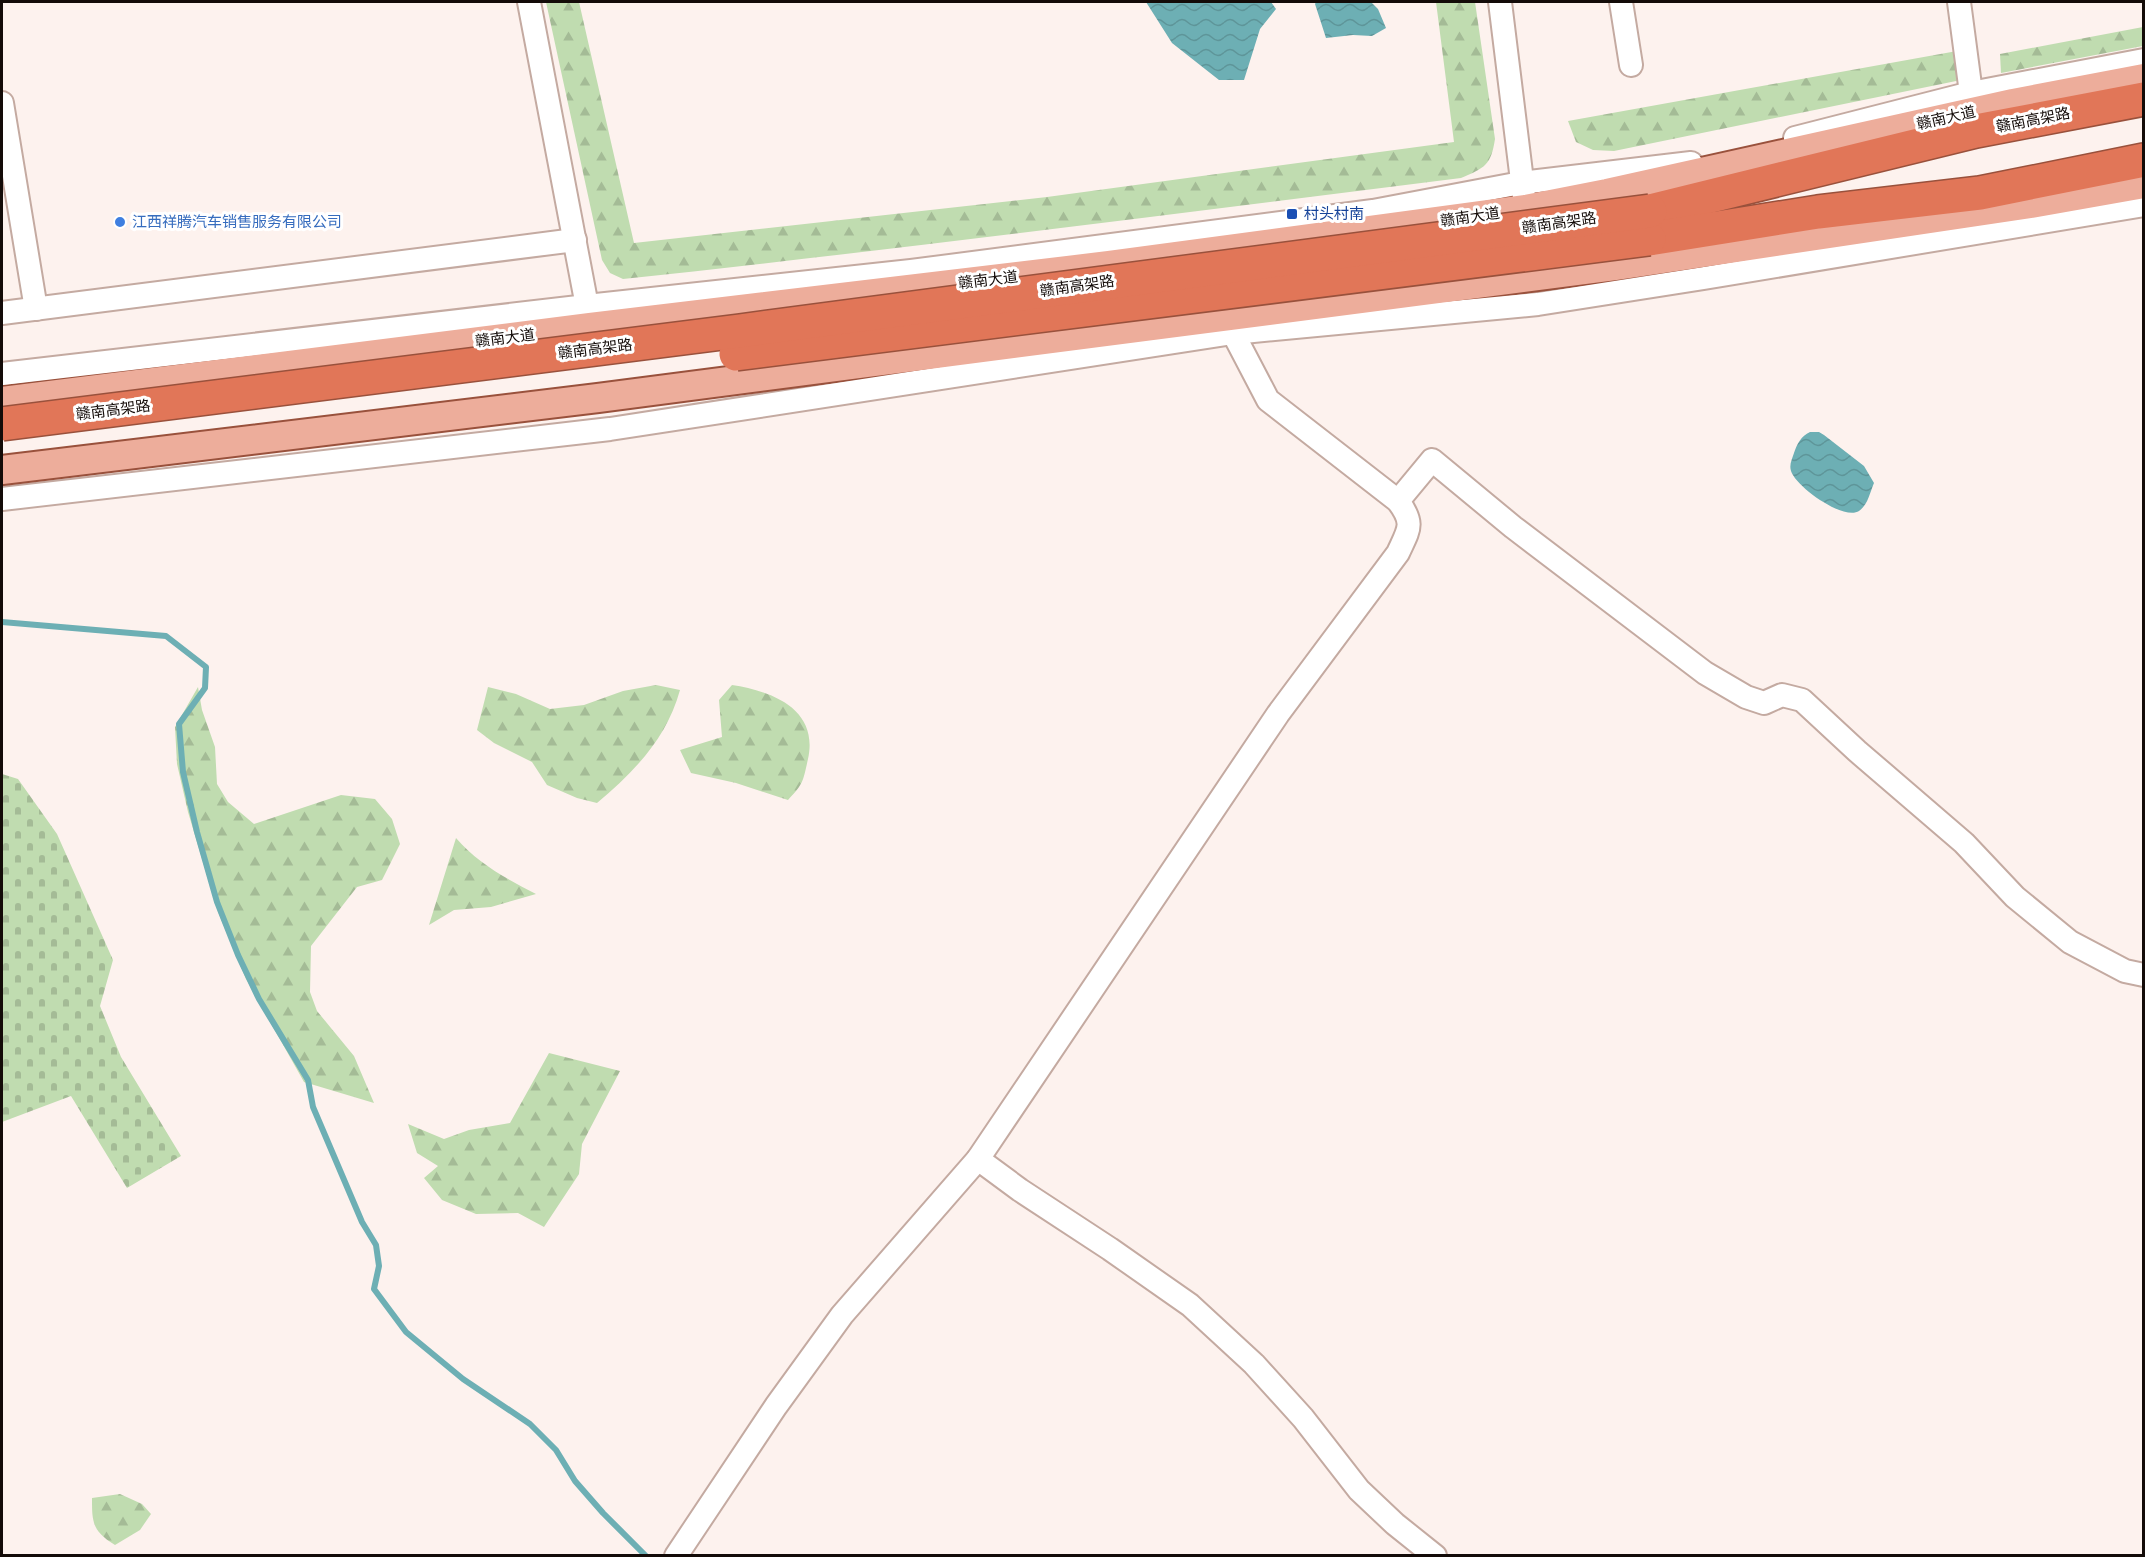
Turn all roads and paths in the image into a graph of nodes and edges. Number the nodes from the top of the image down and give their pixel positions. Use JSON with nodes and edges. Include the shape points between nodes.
{"nodes":[{"id":1,"x":529,"y":2,"type":"edge"},
{"id":2,"x":1500,"y":2,"type":"edge"},
{"id":3,"x":1621,"y":2,"type":"edge"},
{"id":4,"x":1959,"y":2,"type":"edge"},
{"id":5,"x":2144,"y":60,"type":"edge"},
{"id":6,"x":1631,"y":65,"type":"dead end"},
{"id":7,"x":2144,"y":78,"type":"edge"},
{"id":8,"x":2144,"y":91,"type":"edge"},
{"id":9,"x":1971,"y":93,"type":"junction"},
{"id":10,"x":2144,"y":99,"type":"edge"},
{"id":11,"x":2,"y":103,"type":"edge"},
{"id":12,"x":2013,"y":103,"type":"junction"},
{"id":13,"x":2144,"y":160,"type":"edge"},
{"id":14,"x":2144,"y":184,"type":"edge"},
{"id":15,"x":1607,"y":193,"type":"junction"},
{"id":16,"x":1980,"y":193,"type":"junction"},
{"id":17,"x":1524,"y":196,"type":"junction"},
{"id":18,"x":2144,"y":205,"type":"edge"},
{"id":19,"x":1421,"y":224,"type":"junction"},
{"id":20,"x":1650,"y":225,"type":"junction"},
{"id":21,"x":1829,"y":235,"type":"junction"},
{"id":22,"x":575,"y":240,"type":"junction"},
{"id":23,"x":1615,"y":266,"type":"junction"},
{"id":24,"x":1537,"y":290,"type":"junction"},
{"id":25,"x":1433,"y":291,"type":"junction"},
{"id":26,"x":587,"y":306,"type":"junction"},
{"id":27,"x":36,"y":309,"type":"junction"},
{"id":28,"x":2,"y":313,"type":"edge"},
{"id":29,"x":1233,"y":333,"type":"junction"},
{"id":30,"x":2,"y":374,"type":"edge"},
{"id":31,"x":2,"y":401,"type":"edge"},
{"id":32,"x":2,"y":424,"type":"edge"},
{"id":33,"x":2,"y":446,"type":"edge"},
{"id":34,"x":2,"y":470,"type":"edge"},
{"id":35,"x":2,"y":499,"type":"edge"},
{"id":36,"x":1398,"y":501,"type":"junction"},
{"id":37,"x":2144,"y":975,"type":"edge"},
{"id":38,"x":978,"y":1159,"type":"junction"},
{"id":39,"x":676,"y":1556,"type":"edge"},
{"id":40,"x":1435,"y":1556,"type":"edge"}],
"edges":[{"from":1,"to":22,"type":"street"},
{"from":2,"to":17,"type":"street"},
{"from":3,"to":6,"type":"street"},
{"from":4,"to":9,"type":"street"},
{"from":5,"to":9,"type":"street"},
{"from":7,"to":12,"type":"main road","name":"赣南大道"},
{"from":8,"to":12,"type":"highway"},
{"from":9,"to":17,"type":"street","via":[[1698,162]]},
{"from":10,"to":20,"type":"highway","name":"赣南高架路","via":[[1976,132]]},
{"from":11,"to":27,"type":"street"},
{"from":12,"to":15,"type":"main road","name":"赣南大道"},
{"from":13,"to":16,"type":"highway","name":"赣南高架路"},
{"from":14,"to":21,"type":"main road"},
{"from":15,"to":17,"type":"main road","name":"赣南大道"},
{"from":15,"to":23,"type":"main road"},
{"from":16,"to":20,"type":"highway","name":"赣南高架路","via":[[1818,212]]},
{"from":16,"to":21,"type":"highway"},
{"from":17,"to":19,"type":"main road","name":"赣南大道"},
{"from":17,"to":24,"type":"street"},
{"from":17,"to":26,"type":"street","via":[[1372,211],[911,271]]},
{"from":18,"to":24,"type":"street","via":[[1704,278]]},
{"from":19,"to":25,"type":"main road"},
{"from":19,"to":31,"type":"main road","name":"赣南大道","via":[[1109,266]]},
{"from":20,"to":32,"type":"highway","name":"赣南高架路","bridge":true,"via":[[751,329]]},
{"from":20,"to":33,"type":"highway","name":"赣南高架路","bridge":true},
{"from":21,"to":23,"type":"main road"},
{"from":22,"to":26,"type":"street"},
{"from":22,"to":27,"type":"street"},
{"from":23,"to":24,"type":"main road"},
{"from":24,"to":25,"type":"main road"},
{"from":24,"to":29,"type":"street"},
{"from":25,"to":34,"type":"main road"},
{"from":26,"to":30,"type":"street"},
{"from":27,"to":28,"type":"street"},
{"from":29,"to":35,"type":"street","via":[[610,429]]},
{"from":29,"to":36,"type":"street","via":[[1268,399]]},
{"from":36,"to":37,"type":"street","via":[[1432,460],[1705,673],[1764,703],[1782,695],[1802,700],[1964,843],[2015,897],[2070,942],[2125,971]]},
{"from":36,"to":38,"type":"street","via":[[1408,515],[1409,528],[1398,553],[1278,714]]},
{"from":38,"to":39,"type":"street","via":[[842,1316],[776,1406]]},
{"from":38,"to":40,"type":"street","via":[[1190,1305],[1254,1364],[1303,1418],[1359,1490]]}]}
